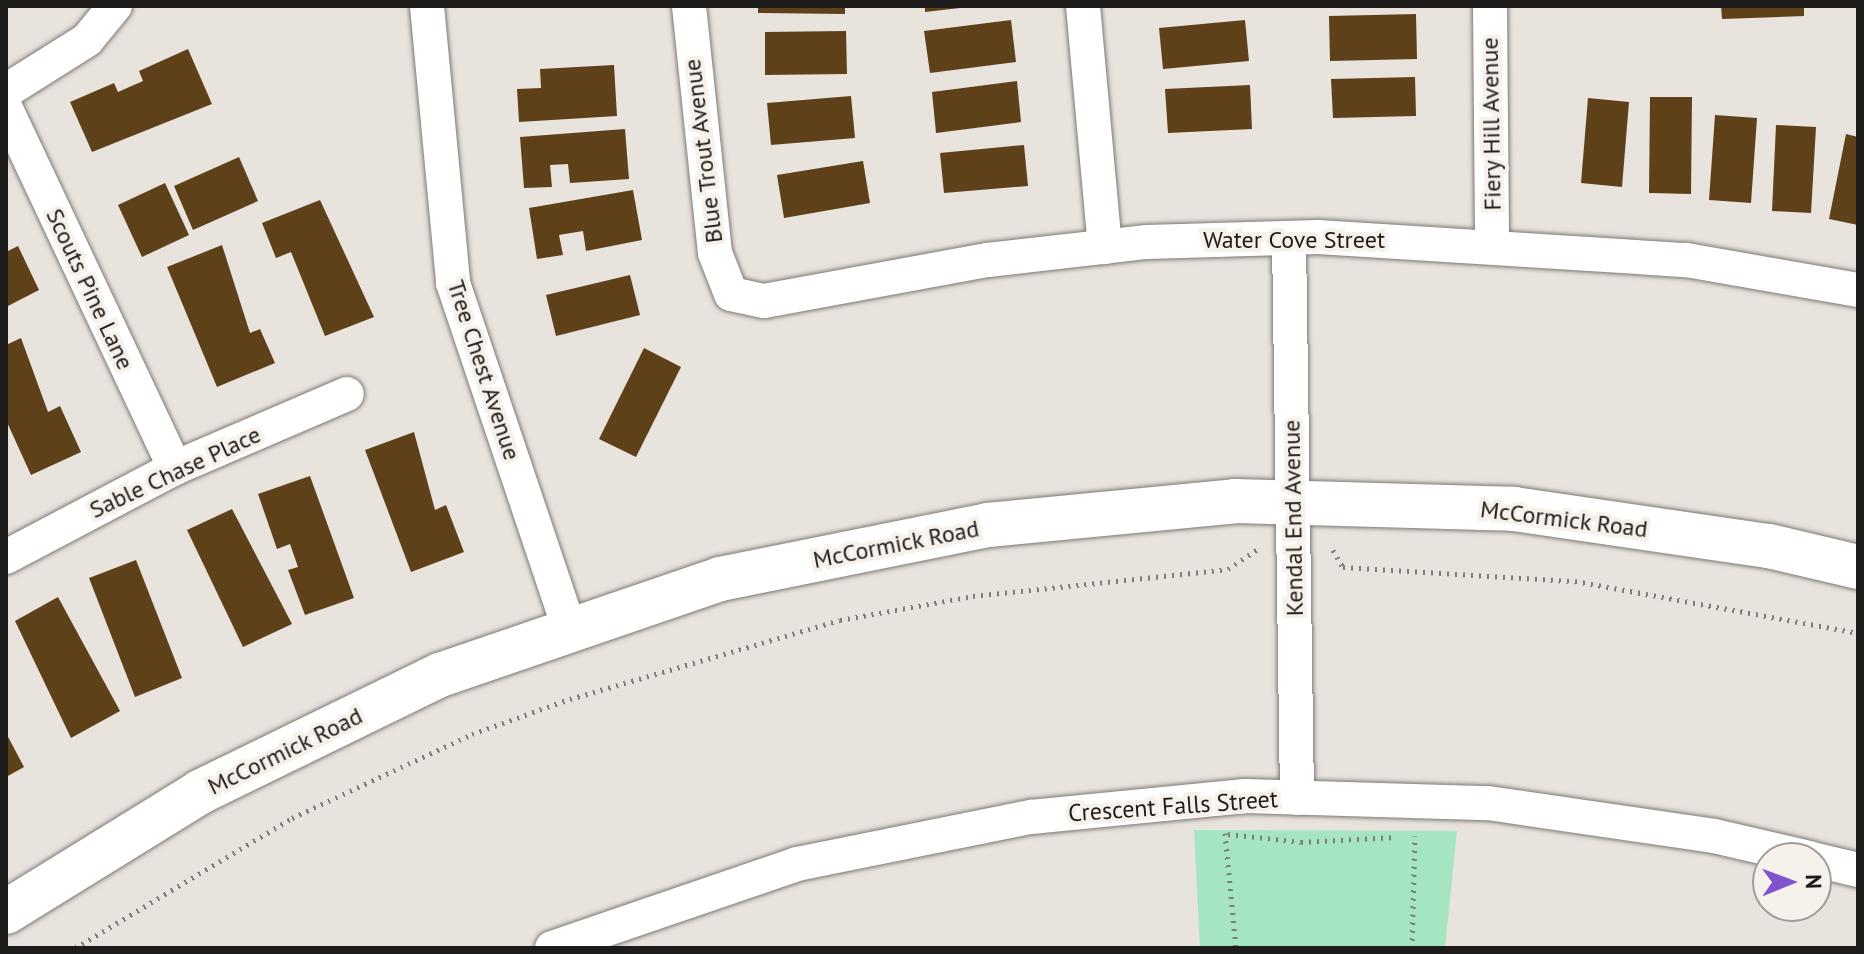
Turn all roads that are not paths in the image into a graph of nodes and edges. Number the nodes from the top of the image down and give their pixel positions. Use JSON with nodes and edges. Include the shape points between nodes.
{"nodes":[{"id":1,"x":115,"y":6,"type":"edge"},
{"id":2,"x":427,"y":6,"type":"edge"},
{"id":3,"x":689,"y":6,"type":"edge"},
{"id":4,"x":1083,"y":6,"type":"edge"},
{"id":5,"x":1490,"y":6,"type":"edge"},
{"id":6,"x":6,"y":91,"type":"edge"},
{"id":7,"x":6,"y":109,"type":"edge"},
{"id":8,"x":1289,"y":238,"type":"junction"},
{"id":9,"x":1492,"y":243,"type":"junction"},
{"id":10,"x":1105,"y":247,"type":"junction"},
{"id":11,"x":1858,"y":290,"type":"edge"},
{"id":12,"x":731,"y":294,"type":"joint"},
{"id":13,"x":347,"y":394,"type":"dead end"},
{"id":14,"x":175,"y":468,"type":"junction"},
{"id":15,"x":1294,"y":503,"type":"junction"},
{"id":16,"x":6,"y":557,"type":"edge"},
{"id":17,"x":1858,"y":567,"type":"edge"},
{"id":18,"x":570,"y":630,"type":"junction"},
{"id":19,"x":1297,"y":798,"type":"junction"},
{"id":20,"x":1752,"y":845,"type":"edge"},
{"id":21,"x":1832,"y":864,"type":"edge"},
{"id":22,"x":1858,"y":870,"type":"edge"},
{"id":23,"x":6,"y":912,"type":"edge"},
{"id":24,"x":552,"y":948,"type":"edge"}],
"edges":[{"from":1,"to":6,"type":"street","via":[[87,40]]},
{"from":2,"to":18,"type":"street","name":"Tree Chest Avenue","via":[[453,283]]},
{"from":3,"to":12,"type":"street","name":"Blue Trout Avenue","via":[[715,253]]},
{"from":4,"to":10,"type":"street"},
{"from":5,"to":9,"type":"street","name":"Fiery Hill Avenue"},
{"from":7,"to":14,"type":"street","name":"Scouts Pine Lane"},
{"from":8,"to":9,"type":"street","name":"Water Cove Street"},
{"from":8,"to":10,"type":"street","name":"Water Cove Street"},
{"from":8,"to":15,"type":"street","name":"Kendal End Avenue"},
{"from":9,"to":11,"type":"street","name":"Water Cove Street","via":[[1686,260]]},
{"from":10,"to":12,"type":"street","name":"Water Cove Street","via":[[764,301]]},
{"from":13,"to":14,"type":"street","name":"Sable Chase Place"},
{"from":14,"to":16,"type":"street","name":"Sable Chase Place"},
{"from":15,"to":17,"type":"street","name":"McCormick Road","via":[[1514,509],[1769,546]]},
{"from":15,"to":18,"type":"street","name":"McCormick Road","via":[[1235,501],[988,525],[720,579]]},
{"from":15,"to":19,"type":"street","name":"Kendal End Avenue"},
{"from":18,"to":23,"type":"street","name":"McCormick Road","via":[[440,675],[200,792]]},
{"from":19,"to":20,"type":"street","name":"Crescent Falls Street","via":[[1488,803]]},
{"from":19,"to":24,"type":"street","name":"Crescent Falls Street","via":[[1031,817],[812,861]]},
{"from":21,"to":22,"type":"street"}]}
